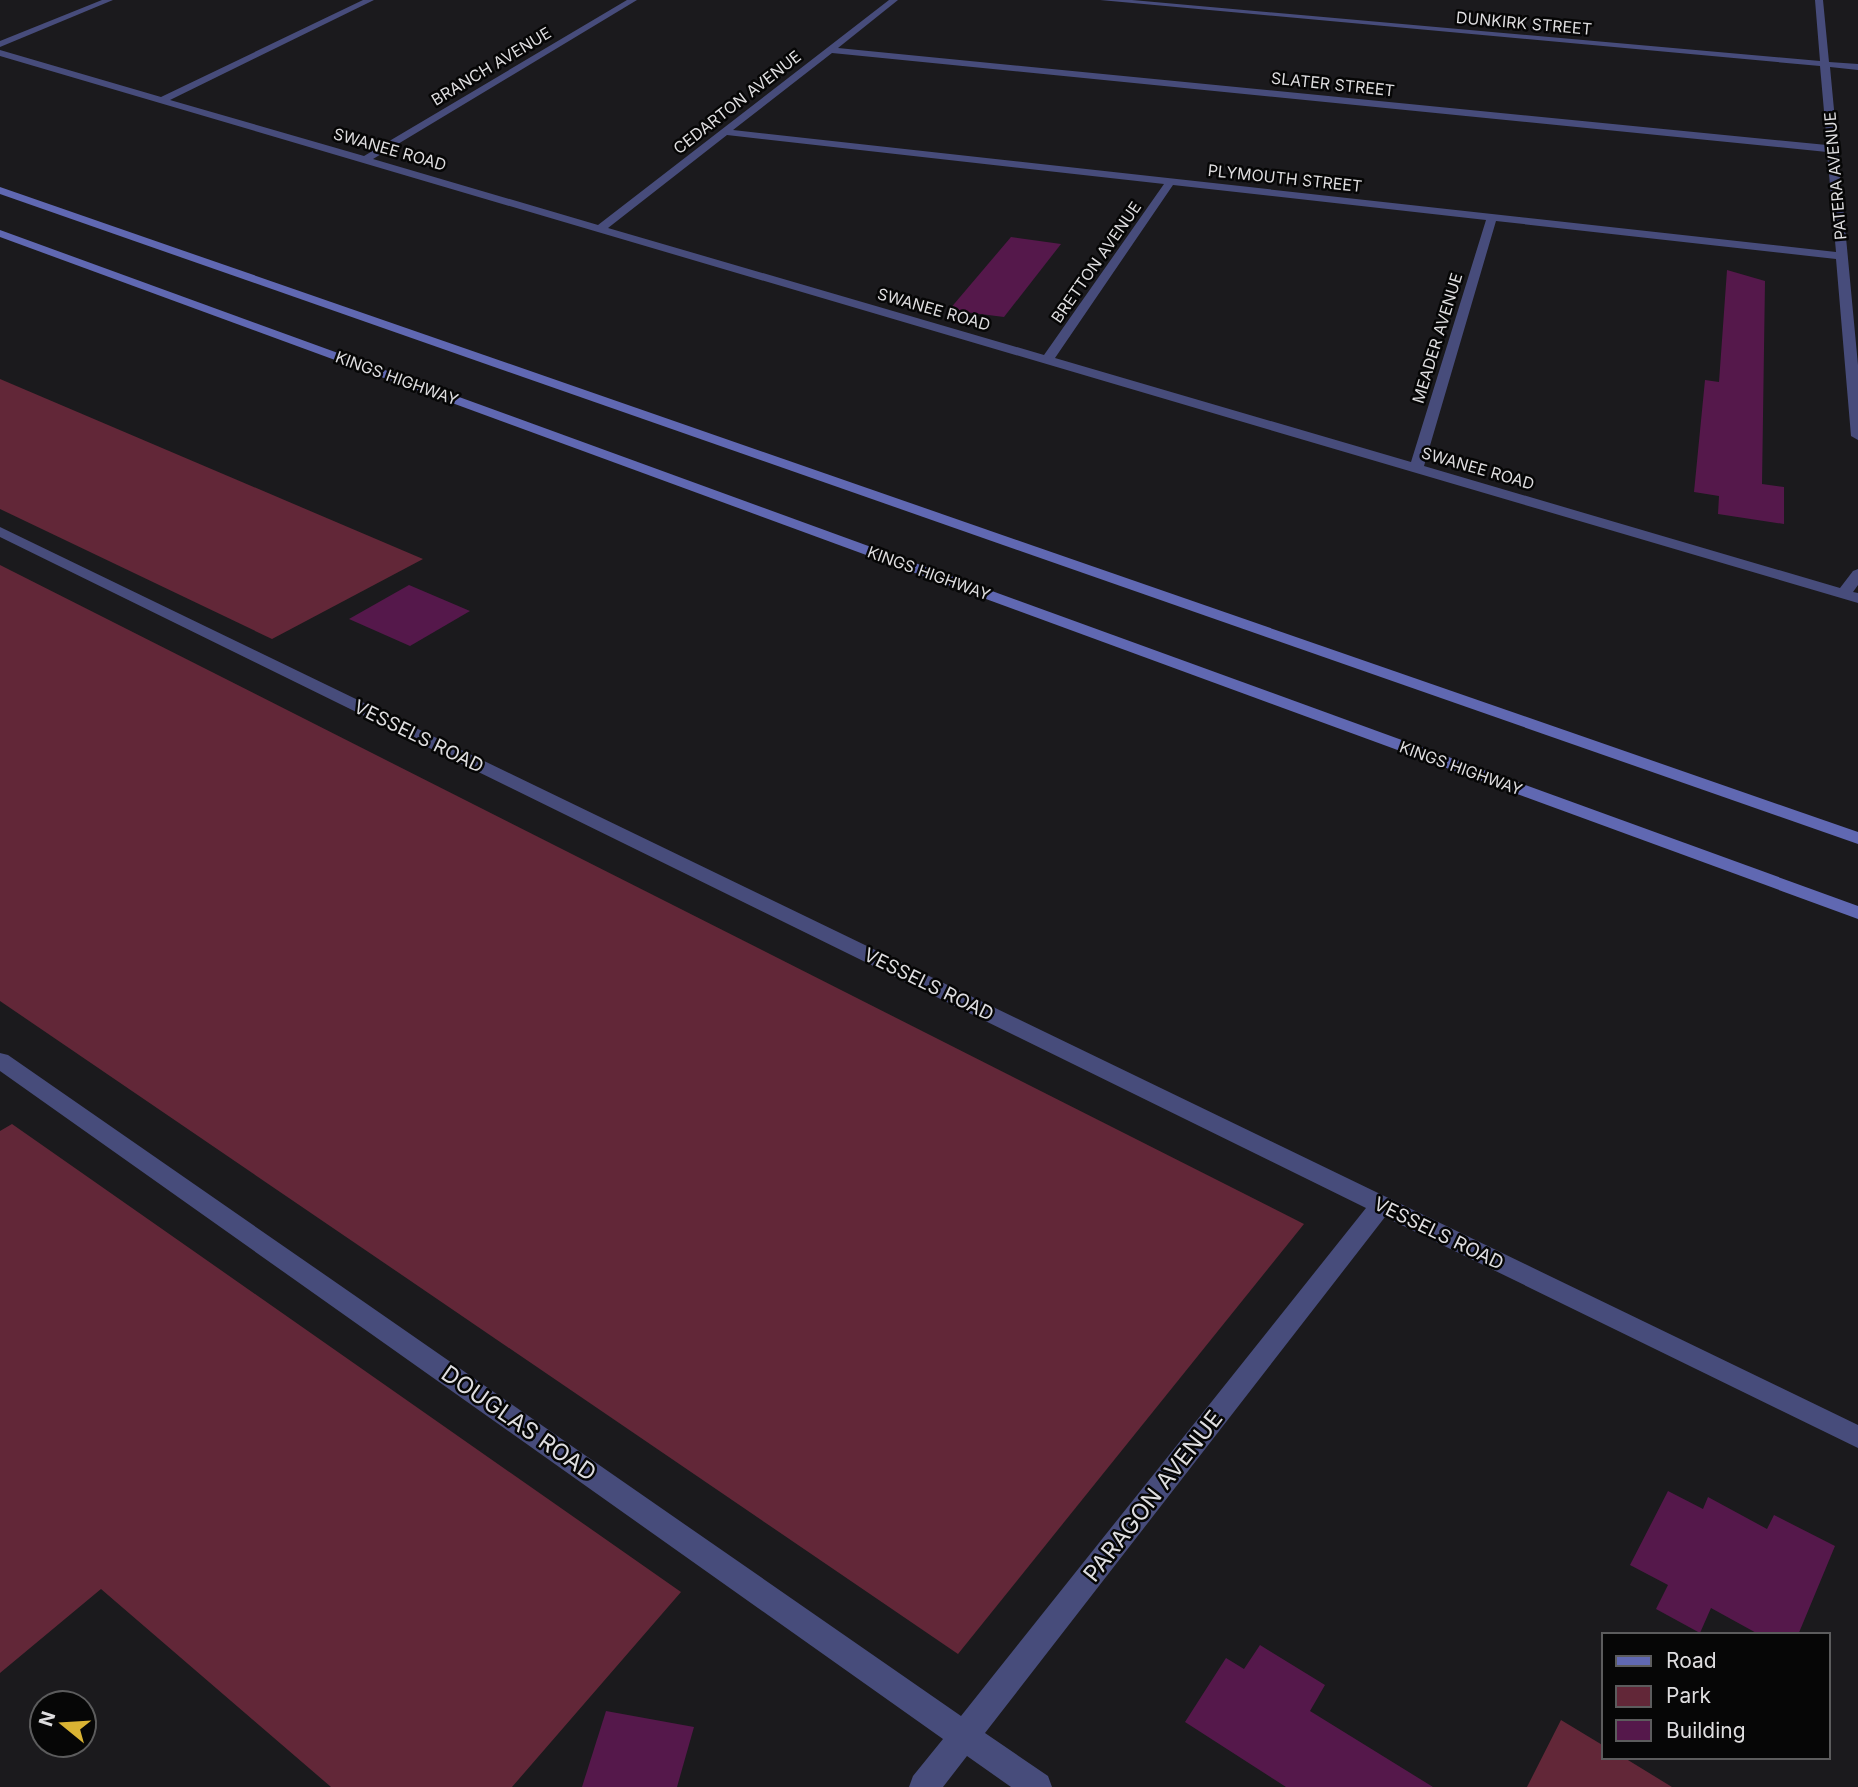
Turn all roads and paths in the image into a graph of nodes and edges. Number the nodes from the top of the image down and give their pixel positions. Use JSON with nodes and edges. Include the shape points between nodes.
{"nodes":[{"id":1,"x":109,"y":0,"type":"edge"},
{"id":2,"x":370,"y":0,"type":"edge"},
{"id":3,"x":633,"y":0,"type":"edge"},
{"id":4,"x":894,"y":0,"type":"edge"},
{"id":5,"x":1104,"y":0,"type":"edge"},
{"id":6,"x":1819,"y":0,"type":"edge"},
{"id":7,"x":0,"y":44,"type":"edge"},
{"id":8,"x":830,"y":50,"type":"junction"},
{"id":9,"x":0,"y":53,"type":"edge"},
{"id":10,"x":1825,"y":64,"type":"junction"},
{"id":11,"x":1858,"y":66,"type":"edge"},
{"id":12,"x":163,"y":100,"type":"junction"},
{"id":13,"x":724,"y":132,"type":"junction"},
{"id":14,"x":1832,"y":149,"type":"junction"},
{"id":15,"x":365,"y":160,"type":"junction"},
{"id":16,"x":1171,"y":181,"type":"junction"},
{"id":17,"x":0,"y":190,"type":"edge"},
{"id":18,"x":1492,"y":217,"type":"junction"},
{"id":19,"x":600,"y":229,"type":"junction"},
{"id":20,"x":0,"y":233,"type":"edge"},
{"id":21,"x":1842,"y":256,"type":"junction"},
{"id":22,"x":1047,"y":360,"type":"junction"},
{"id":23,"x":1858,"y":436,"type":"edge"},
{"id":24,"x":1416,"y":468,"type":"junction"},
{"id":25,"x":0,"y":531,"type":"edge"},
{"id":26,"x":1858,"y":574,"type":"edge"},
{"id":27,"x":1851,"y":596,"type":"edge"},
{"id":28,"x":1858,"y":838,"type":"edge"},
{"id":29,"x":1858,"y":913,"type":"edge"},
{"id":30,"x":0,"y":1060,"type":"edge"},
{"id":31,"x":1381,"y":1205,"type":"junction"},
{"id":32,"x":1858,"y":1437,"type":"edge"},
{"id":33,"x":965,"y":1736,"type":"junction"},
{"id":34,"x":925,"y":1787,"type":"edge"},
{"id":35,"x":1037,"y":1787,"type":"edge"}],
"edges":[{"from":1,"to":7,"type":"street"},
{"from":2,"to":12,"type":"street"},
{"from":3,"to":15,"type":"street","name":"BRANCH AVENUE"},
{"from":4,"to":8,"type":"street","name":"CEDARTON AVENUE"},
{"from":5,"to":10,"type":"street","name":"DUNKIRK STREET"},
{"from":6,"to":10,"type":"street","name":"PATERA AVENUE"},
{"from":8,"to":13,"type":"street","name":"CEDARTON AVENUE"},
{"from":8,"to":14,"type":"street","name":"SLATER STREET"},
{"from":9,"to":12,"type":"street","name":"SWANEE ROAD"},
{"from":10,"to":11,"type":"street","name":"DUNKIRK STREET"},
{"from":10,"to":14,"type":"street","name":"PATERA AVENUE"},
{"from":12,"to":15,"type":"street","name":"SWANEE ROAD"},
{"from":13,"to":16,"type":"street","name":"PLYMOUTH STREET"},
{"from":13,"to":19,"type":"street","name":"CEDARTON AVENUE"},
{"from":14,"to":21,"type":"street","name":"PATERA AVENUE"},
{"from":15,"to":19,"type":"street","name":"SWANEE ROAD"},
{"from":16,"to":18,"type":"street","name":"PLYMOUTH STREET"},
{"from":16,"to":22,"type":"street","name":"BRETTON AVENUE"},
{"from":17,"to":28,"type":"main road"},
{"from":18,"to":21,"type":"street","name":"PLYMOUTH STREET"},
{"from":18,"to":24,"type":"street","name":"MEADER AVENUE"},
{"from":19,"to":22,"type":"street","name":"SWANEE ROAD"},
{"from":20,"to":29,"type":"main road","name":"KINGS HIGHWAY"},
{"from":21,"to":23,"type":"street","name":"PATERA AVENUE"},
{"from":22,"to":24,"type":"street","name":"SWANEE ROAD"},
{"from":24,"to":27,"type":"street","name":"SWANEE ROAD"},
{"from":25,"to":31,"type":"street","name":"VESSELS ROAD"},
{"from":26,"to":27,"type":"street"},
{"from":30,"to":33,"type":"street","name":"DOUGLAS ROAD"},
{"from":31,"to":32,"type":"street","name":"VESSELS ROAD"},
{"from":31,"to":33,"type":"street","name":"PARAGON AVENUE"},
{"from":33,"to":34,"type":"street","name":"PARAGON AVENUE"},
{"from":33,"to":35,"type":"street","name":"DOUGLAS ROAD"}]}
